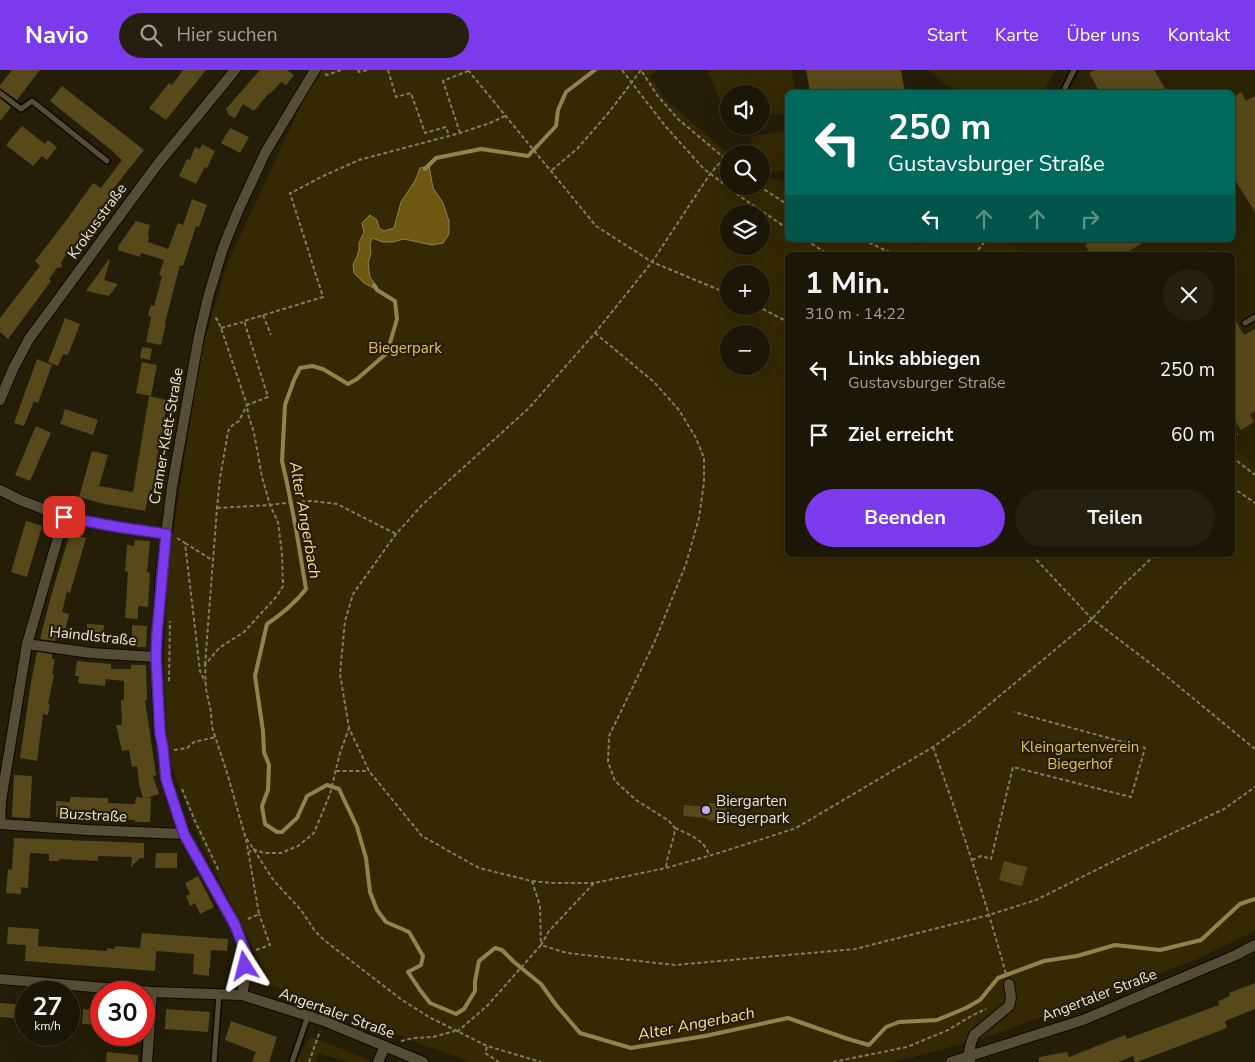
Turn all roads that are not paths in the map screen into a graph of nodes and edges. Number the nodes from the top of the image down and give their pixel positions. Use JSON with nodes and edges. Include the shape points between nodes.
{"nodes":[{"id":1,"x":235,"y":70,"type":"edge"},
{"id":2,"x":315,"y":70,"type":"edge"},
{"id":3,"x":1074,"y":70,"type":"edge"},
{"id":4,"x":1064,"y":90,"type":"edge"},
{"id":5,"x":0,"y":94,"type":"edge"},
{"id":6,"x":107,"y":161,"type":"dead end"},
{"id":7,"x":1255,"y":317,"type":"edge"},
{"id":8,"x":1246,"y":323,"type":"dead end"},
{"id":9,"x":0,"y":400,"type":"edge"},
{"id":10,"x":0,"y":490,"type":"edge"},
{"id":11,"x":64,"y":517,"type":"junction"},
{"id":12,"x":166,"y":534,"type":"junction"},
{"id":13,"x":27,"y":644,"type":"junction"},
{"id":14,"x":156,"y":657,"type":"junction"},
{"id":15,"x":1,"y":801,"type":"edge"},
{"id":16,"x":0,"y":824,"type":"edge"},
{"id":17,"x":184,"y":834,"type":"junction"},
{"id":18,"x":1255,"y":945,"type":"edge"},
{"id":19,"x":0,"y":979,"type":"edge"},
{"id":20,"x":1009,"y":984,"type":"dead end"},
{"id":21,"x":90,"y":987,"type":"edge"},
{"id":22,"x":155,"y":992,"type":"edge"},
{"id":23,"x":219,"y":994,"type":"junction"},
{"id":24,"x":242,"y":995,"type":"junction"},
{"id":25,"x":308,"y":1015,"type":"junction"},
{"id":26,"x":148,"y":1046,"type":"edge"},
{"id":27,"x":385,"y":1046,"type":"junction"},
{"id":28,"x":969,"y":1060,"type":"edge"},
{"id":29,"x":147,"y":1062,"type":"edge"},
{"id":30,"x":214,"y":1062,"type":"edge"},
{"id":31,"x":292,"y":1062,"type":"edge"},
{"id":32,"x":378,"y":1062,"type":"edge"},
{"id":33,"x":423,"y":1062,"type":"edge"},
{"id":34,"x":951,"y":1062,"type":"edge"}],
"edges":[{"from":1,"to":9,"type":"street","name":"Krokusstraße","via":[[157,165],[29,339]]},
{"from":2,"to":12,"type":"street","name":"Cramer-Klett-Straße","via":[[265,154],[223,248],[199,336]]},
{"from":3,"to":4,"type":"lane"},
{"from":5,"to":6,"type":"lane","via":[[20,109],[32,101]]},
{"from":7,"to":8,"type":"lane"},
{"from":10,"to":11,"type":"street"},
{"from":11,"to":12,"type":"street"},
{"from":11,"to":13,"type":"street"},
{"from":12,"to":14,"type":"street","name":"Cramer-Klett-Straße"},
{"from":13,"to":14,"type":"street","name":"Haindlstraße","via":[[91,653]]},
{"from":13,"to":15,"type":"street"},
{"from":14,"to":17,"type":"street","name":"Cramer-Klett-Straße","via":[[166,779]]},
{"from":15,"to":16,"type":"street"},
{"from":16,"to":17,"type":"street","name":"Buzstraße"},
{"from":17,"to":24,"type":"street","name":"Cramer-Klett-Straße","via":[[235,925],[246,954]]},
{"from":18,"to":28,"type":"street","name":"Angertaler Straße","via":[[1083,1020]]},
{"from":19,"to":21,"type":"street","name":"Angertaler Straße"},
{"from":20,"to":28,"type":"street","via":[[1009,1006],[974,1035]]},
{"from":22,"to":23,"type":"street","name":"Angertaler Straße"},
{"from":23,"to":24,"type":"street","name":"Angertaler Straße"},
{"from":23,"to":30,"type":"lane"},
{"from":24,"to":25,"type":"street","name":"Angertaler Straße"},
{"from":25,"to":27,"type":"street","name":"Angertaler Straße"},
{"from":25,"to":31,"type":"lane"},
{"from":26,"to":29,"type":"street"},
{"from":27,"to":32,"type":"street"},
{"from":27,"to":33,"type":"street","name":"Angertaler Straße"},
{"from":28,"to":34,"type":"street","name":"Angertaler Straße"}]}
